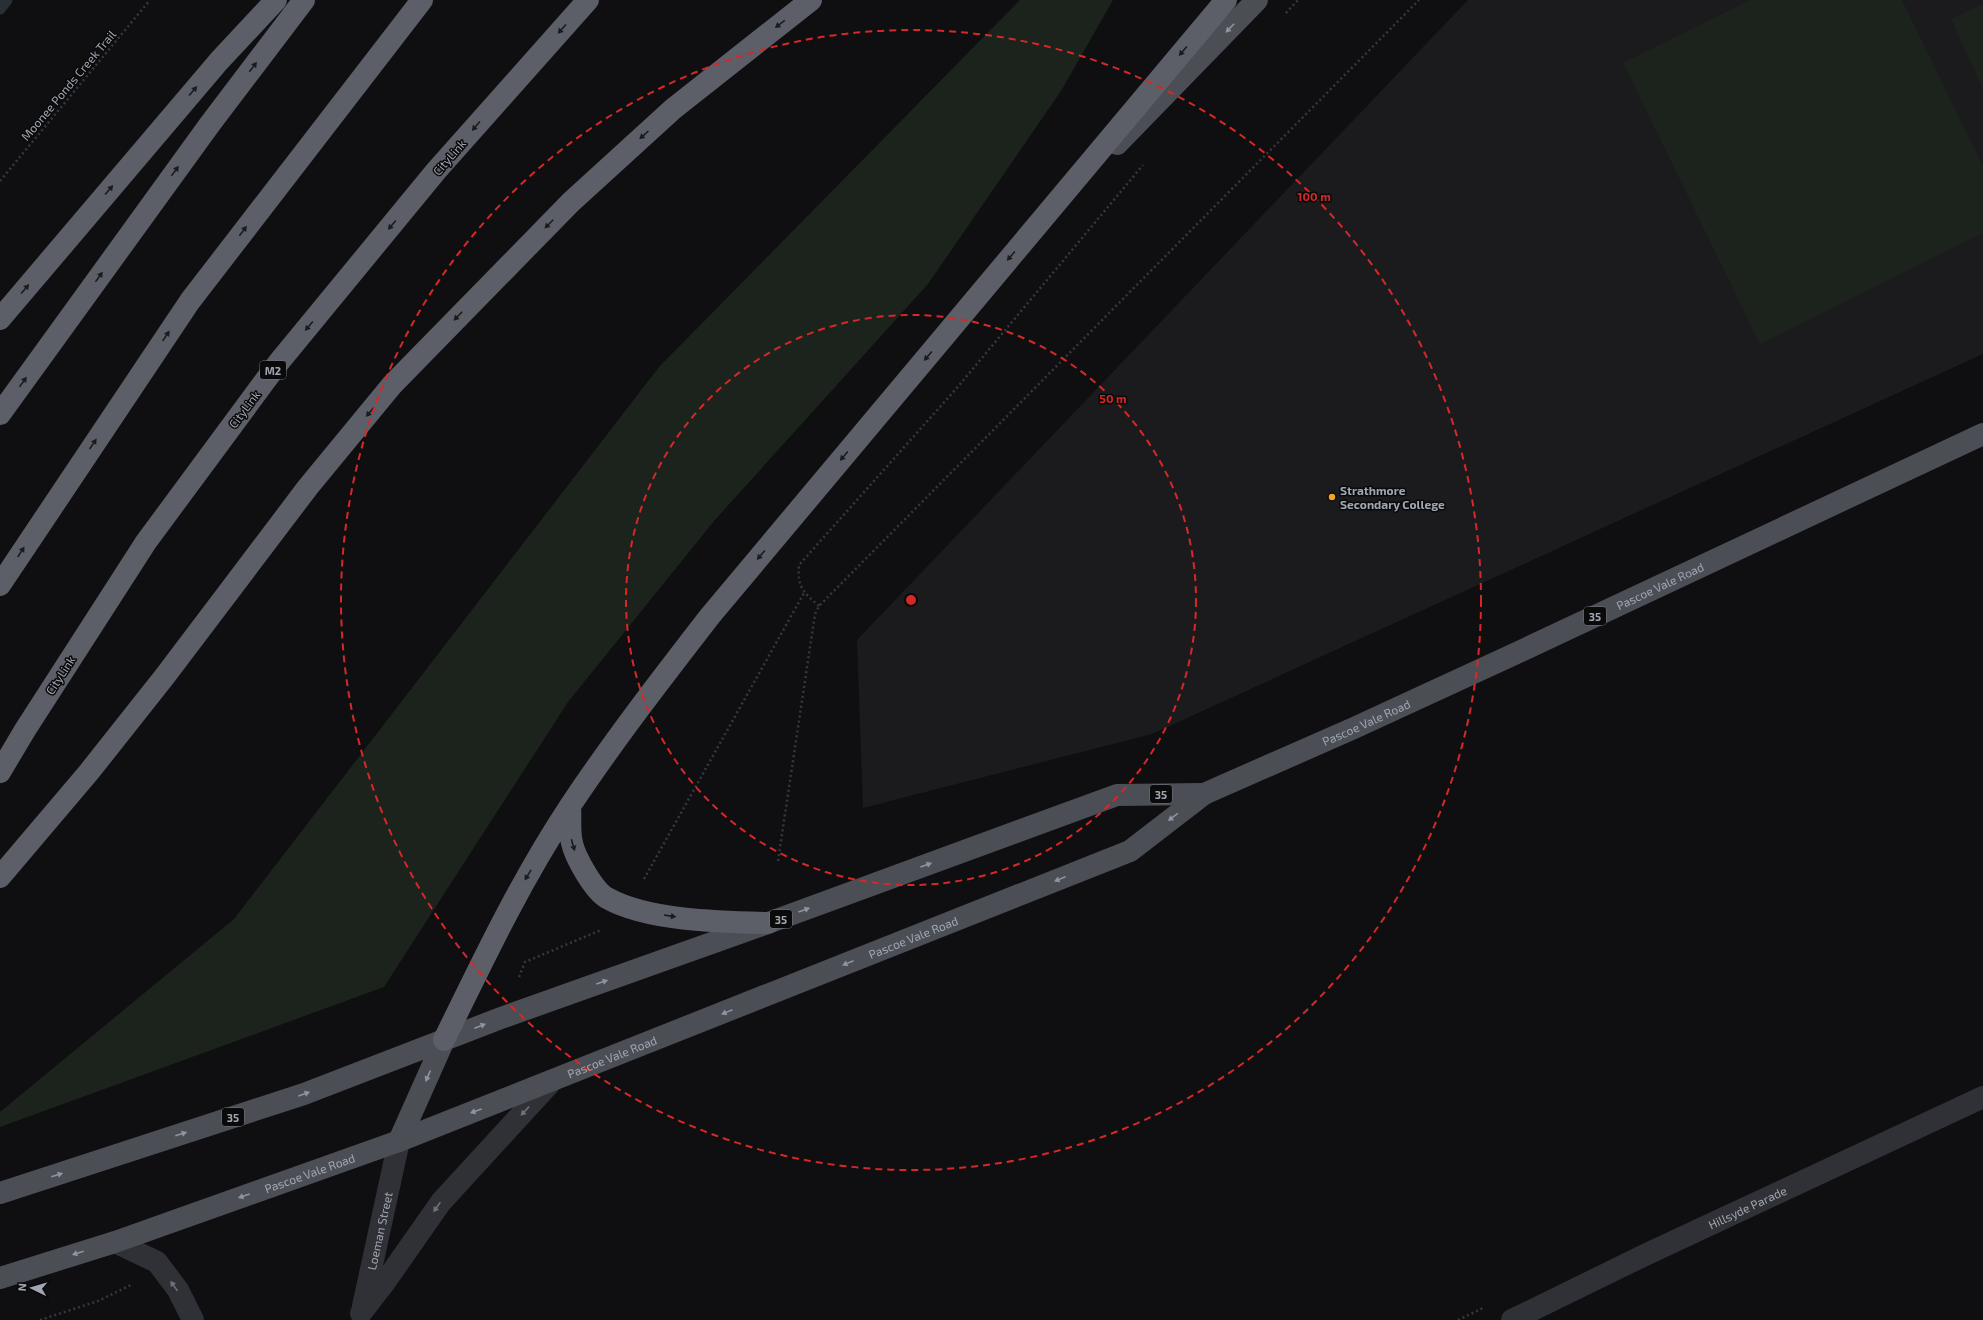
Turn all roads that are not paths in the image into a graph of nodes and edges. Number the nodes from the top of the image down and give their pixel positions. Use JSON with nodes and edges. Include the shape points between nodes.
{"nodes":[{"id":1,"x":276,"y":0,"type":"edge"},
{"id":2,"x":304,"y":0,"type":"edge"},
{"id":3,"x":422,"y":0,"type":"edge"},
{"id":4,"x":588,"y":0,"type":"edge"},
{"id":5,"x":811,"y":0,"type":"edge"},
{"id":6,"x":1226,"y":0,"type":"edge"},
{"id":7,"x":1258,"y":0,"type":"edge"},
{"id":8,"x":1036,"y":226,"type":"junction"},
{"id":9,"x":0,"y":319,"type":"edge"},
{"id":10,"x":0,"y":414,"type":"edge"},
{"id":11,"x":1983,"y":434,"type":"edge"},
{"id":12,"x":0,"y":585,"type":"edge"},
{"id":13,"x":0,"y":772,"type":"edge"},
{"id":14,"x":1204,"y":794,"type":"junction"},
{"id":15,"x":570,"y":806,"type":"junction"},
{"id":16,"x":0,"y":877,"type":"edge"},
{"id":17,"x":768,"y":923,"type":"junction"},
{"id":18,"x":444,"y":1040,"type":"junction"},
{"id":19,"x":551,"y":1082,"type":"junction"},
{"id":20,"x":1983,"y":1097,"type":"edge"},
{"id":21,"x":399,"y":1141,"type":"junction"},
{"id":22,"x":0,"y":1193,"type":"edge"},
{"id":23,"x":115,"y":1242,"type":"junction"},
{"id":24,"x":0,"y":1278,"type":"edge"},
{"id":25,"x":361,"y":1316,"type":"edge"},
{"id":26,"x":193,"y":1320,"type":"edge"},
{"id":27,"x":1512,"y":1320,"type":"edge"}],
"edges":[{"from":9,"to":1,"type":"highway","one_way":true,"via":[[219,61]]},
{"from":10,"to":2,"type":"highway","one_way":true,"via":[[210,124]]},
{"from":12,"to":3,"type":"highway","one_way":true,"via":[[190,301]]},
{"from":4,"to":13,"type":"highway","name":"CityLink","number":"M2","one_way":true,"via":[[436,171],[279,362],[146,542]]},
{"from":5,"to":16,"type":"highway","one_way":true,"via":[[673,109],[571,202],[392,385],[308,487],[89,772]]},
{"from":6,"to":8,"type":"highway","one_way":true},
{"from":7,"to":8,"type":"main road","one_way":true},
{"from":8,"to":15,"type":"highway","one_way":true,"via":[[710,616]]},
{"from":11,"to":14,"type":"main road","name":"Pascoe Vale Road","number":"35","via":[[1508,657]]},
{"from":17,"to":14,"type":"main road","name":"Pascoe Vale Road","number":"35","one_way":true,"via":[[1117,795]]},
{"from":14,"to":19,"type":"main road","name":"Pascoe Vale Road","number":"35","one_way":true,"via":[[1130,851]]},
{"from":15,"to":17,"type":"highway","one_way":true,"via":[[572,842],[581,866],[606,898],[645,912],[712,922]]},
{"from":15,"to":18,"type":"highway","one_way":true,"via":[[517,893]]},
{"from":18,"to":17,"type":"main road","name":"Pascoe Vale Road","number":"35","one_way":true},
{"from":18,"to":21,"type":"main road","one_way":true},
{"from":22,"to":18,"type":"main road","name":"Pascoe Vale Road","number":"35","one_way":true,"via":[[304,1094]]},
{"from":19,"to":21,"type":"main road","name":"Pascoe Vale Road","number":"35","one_way":true},
{"from":19,"to":25,"type":"street","one_way":true,"via":[[441,1202]]},
{"from":20,"to":27,"type":"street","name":"Hillsyde Parade"},
{"from":21,"to":23,"type":"main road","name":"Pascoe Vale Road","number":"35","one_way":true},
{"from":21,"to":25,"type":"street","name":"Loeman Street"},
{"from":23,"to":24,"type":"main road","name":"Pascoe Vale Road","number":"35","one_way":true},
{"from":26,"to":23,"type":"street","one_way":true,"via":[[178,1290],[157,1262]]}]}
